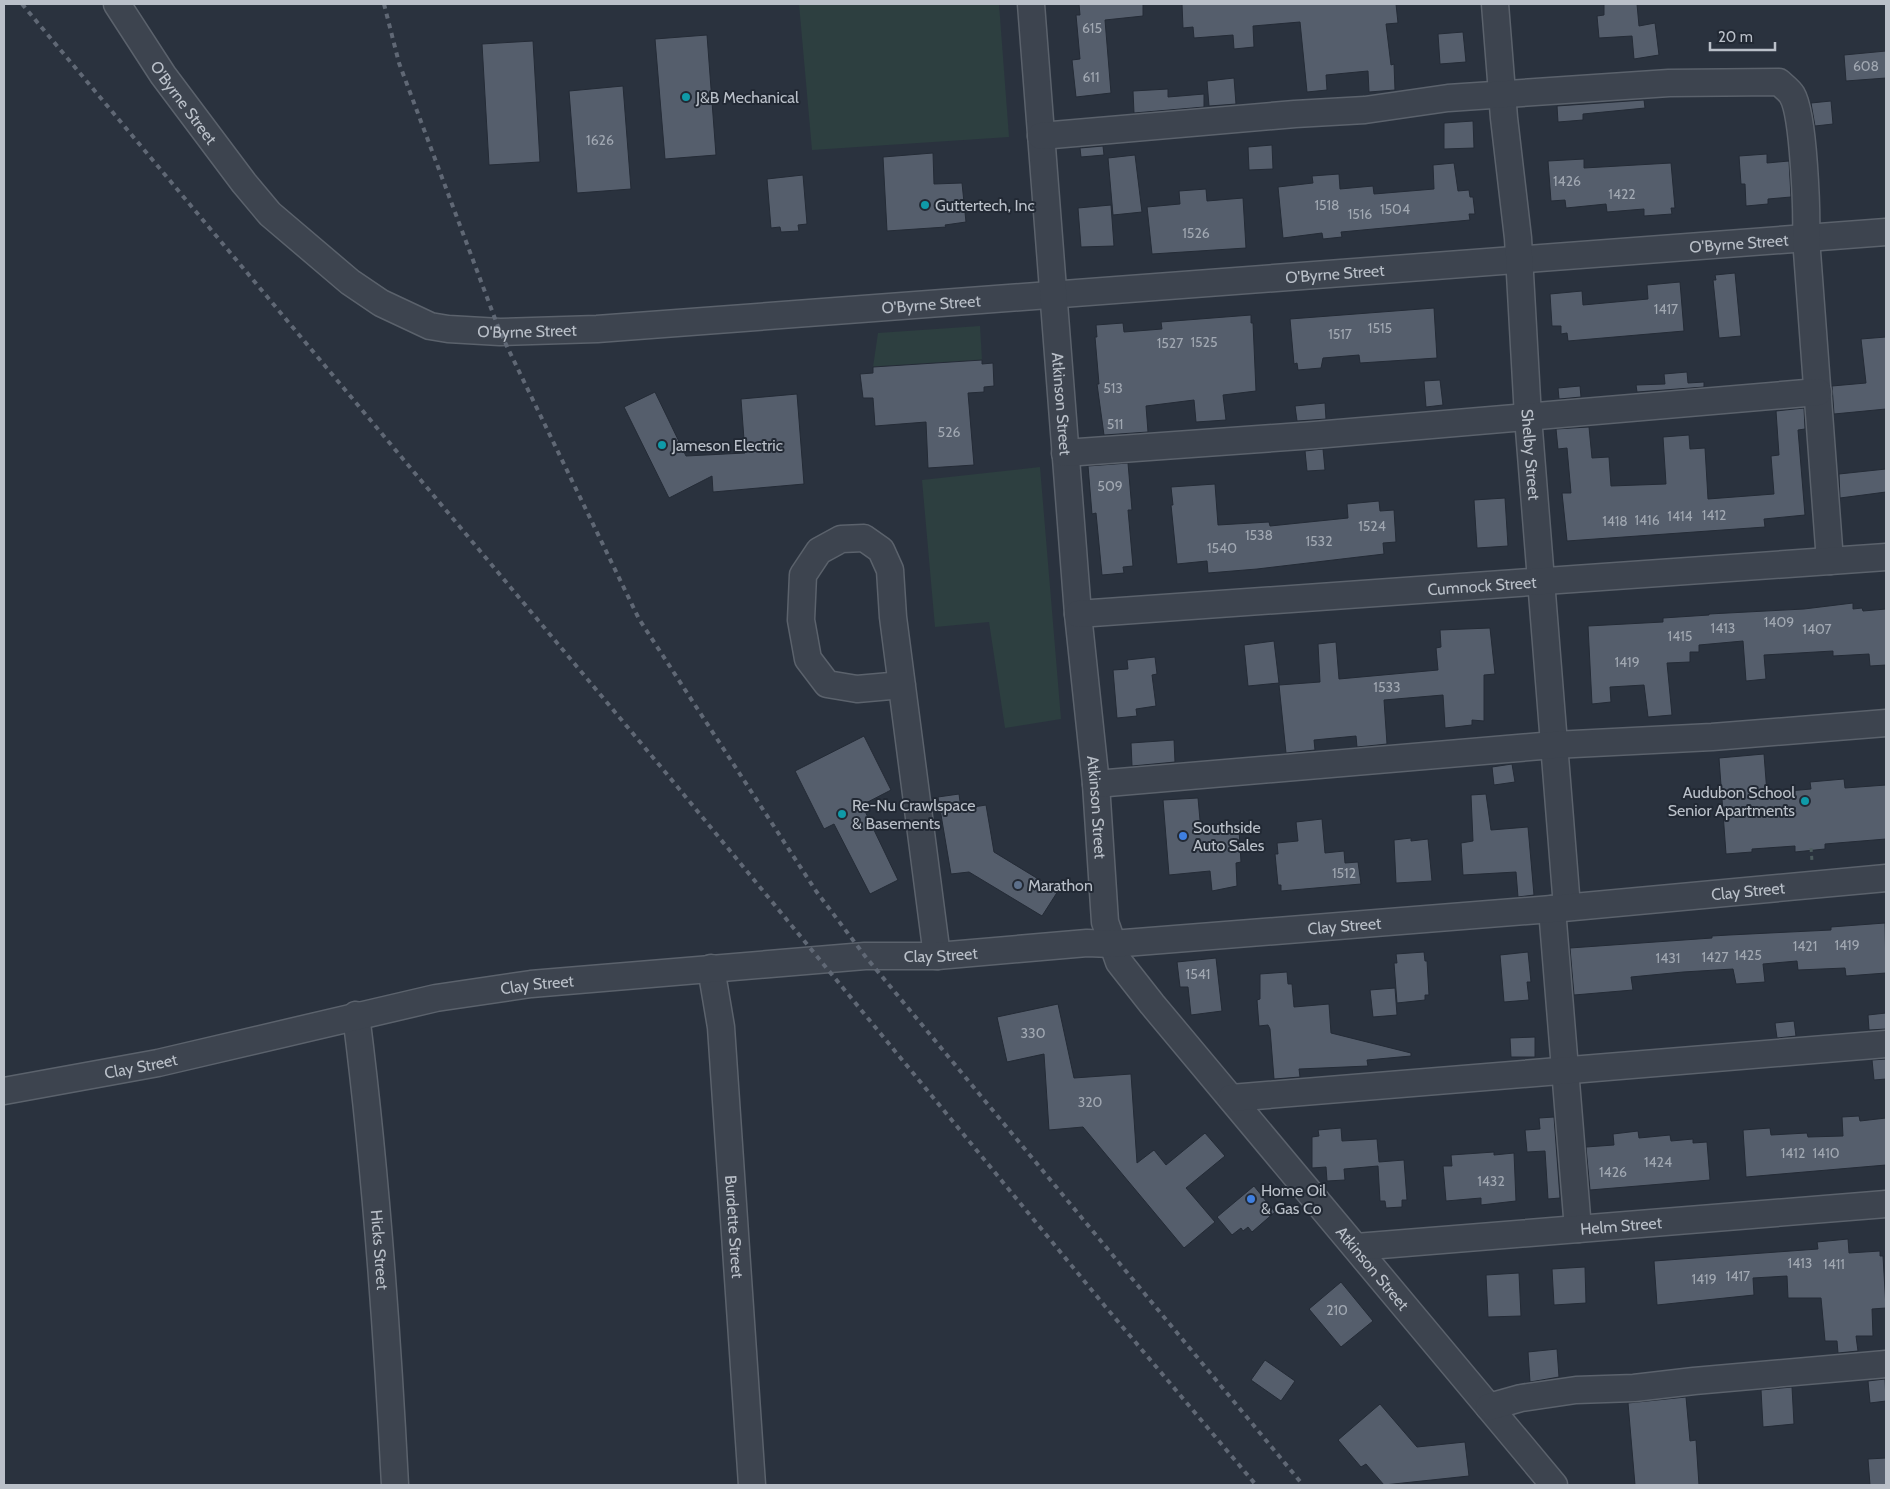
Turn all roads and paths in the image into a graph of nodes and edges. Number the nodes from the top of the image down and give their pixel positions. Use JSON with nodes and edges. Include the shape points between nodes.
{"nodes":[{"id":1,"x":117,"y":4,"type":"edge"},
{"id":2,"x":1031,"y":4,"type":"edge"},
{"id":3,"x":1495,"y":4,"type":"edge"},
{"id":4,"x":1502,"y":95,"type":"junction"},
{"id":5,"x":1041,"y":136,"type":"junction"},
{"id":6,"x":1886,"y":232,"type":"edge"},
{"id":7,"x":1806,"y":238,"type":"junction"},
{"id":8,"x":1519,"y":259,"type":"junction"},
{"id":9,"x":1053,"y":295,"type":"junction"},
{"id":10,"x":1818,"y":392,"type":"junction"},
{"id":11,"x":1528,"y":417,"type":"junction"},
{"id":12,"x":1065,"y":452,"type":"junction"},
{"id":13,"x":1886,"y":557,"type":"edge"},
{"id":14,"x":1830,"y":561,"type":"junction"},
{"id":15,"x":1540,"y":583,"type":"junction"},
{"id":16,"x":1078,"y":614,"type":"junction"},
{"id":17,"x":902,"y":685,"type":"junction"},
{"id":18,"x":1886,"y":724,"type":"edge"},
{"id":19,"x":1554,"y":745,"type":"junction"},
{"id":20,"x":1096,"y":784,"type":"junction"},
{"id":21,"x":1811,"y":848,"type":"dead end"},
{"id":22,"x":1812,"y":867,"type":"dead end"},
{"id":23,"x":1886,"y":878,"type":"edge"},
{"id":24,"x":1560,"y":908,"type":"junction"},
{"id":25,"x":1112,"y":944,"type":"junction"},
{"id":26,"x":937,"y":956,"type":"junction"},
{"id":27,"x":711,"y":968,"type":"junction"},
{"id":28,"x":356,"y":1015,"type":"junction"},
{"id":29,"x":1886,"y":1044,"type":"edge"},
{"id":30,"x":1565,"y":1071,"type":"junction"},
{"id":31,"x":4,"y":1091,"type":"edge"},
{"id":32,"x":1231,"y":1098,"type":"junction"},
{"id":33,"x":1886,"y":1204,"type":"edge"},
{"id":34,"x":1578,"y":1229,"type":"junction"},
{"id":35,"x":1356,"y":1247,"type":"junction"},
{"id":36,"x":1886,"y":1364,"type":"edge"},
{"id":37,"x":1489,"y":1407,"type":"junction"},
{"id":38,"x":395,"y":1485,"type":"edge"},
{"id":39,"x":752,"y":1485,"type":"edge"},
{"id":40,"x":1554,"y":1485,"type":"edge"}],
"edges":[{"from":1,"to":9,"type":"street","name":"O'Byrne Street","via":[[163,75],[270,214],[350,282],[381,303],[430,326],[500,332],[597,329]]},
{"from":2,"to":5,"type":"street","name":"Atkinson Street"},
{"from":3,"to":4,"type":"street","name":"Shelby Street"},
{"from":4,"to":5,"type":"street","via":[[1448,98],[1365,110]]},
{"from":4,"to":7,"type":"street","via":[[1669,83],[1779,82],[1792,95],[1798,113]]},
{"from":4,"to":8,"type":"street","name":"Shelby Street"},
{"from":5,"to":9,"type":"street","name":"Atkinson Street"},
{"from":6,"to":7,"type":"street","name":"O'Byrne Street"},
{"from":7,"to":8,"type":"street","name":"O'Byrne Street"},
{"from":7,"to":10,"type":"street"},
{"from":8,"to":9,"type":"street","name":"O'Byrne Street"},
{"from":8,"to":11,"type":"street","name":"Shelby Street"},
{"from":9,"to":12,"type":"street","name":"Atkinson Street"},
{"from":10,"to":11,"type":"street"},
{"from":10,"to":14,"type":"street"},
{"from":11,"to":12,"type":"street"},
{"from":11,"to":15,"type":"street","name":"Shelby Street"},
{"from":12,"to":16,"type":"street","name":"Atkinson Street"},
{"from":13,"to":14,"type":"street","name":"Cumnock Street"},
{"from":14,"to":15,"type":"street","name":"Cumnock Street"},
{"from":15,"to":16,"type":"street","name":"Cumnock Street"},
{"from":15,"to":19,"type":"street","name":"Shelby Street"},
{"from":16,"to":20,"type":"street","name":"Atkinson Street"},
{"from":17,"to":17,"type":"street","via":[[890,570],[880,550],[864,538],[841,538],[818,551],[803,575],[801,620],[808,659],[827,684],[857,689]]},
{"from":17,"to":26,"type":"street"},
{"from":18,"to":19,"type":"street"},
{"from":19,"to":20,"type":"street"},
{"from":19,"to":24,"type":"street","name":"Shelby Street"},
{"from":20,"to":25,"type":"street","name":"Atkinson Street","via":[[1104,922]]},
{"from":21,"to":22,"type":"path"},
{"from":23,"to":24,"type":"street","name":"Clay Street"},
{"from":24,"to":25,"type":"street","name":"Clay Street"},
{"from":24,"to":30,"type":"street","name":"Shelby Street"},
{"from":25,"to":26,"type":"street","name":"Clay Street","via":[[1087,943]]},
{"from":25,"to":32,"type":"street","name":"Atkinson Street","via":[[1119,962]]},
{"from":26,"to":27,"type":"street","name":"Clay Street","via":[[864,956]]},
{"from":27,"to":28,"type":"street","name":"Clay Street","via":[[531,984],[436,998]]},
{"from":27,"to":39,"type":"street","name":"Burdette Street","via":[[721,1027]]},
{"from":28,"to":31,"type":"street","name":"Clay Street","via":[[158,1063]]},
{"from":28,"to":38,"type":"street","name":"Hicks Street","via":[[384,1297]]},
{"from":29,"to":30,"type":"street"},
{"from":30,"to":32,"type":"street"},
{"from":30,"to":34,"type":"street","name":"Shelby Street"},
{"from":32,"to":35,"type":"street","name":"Atkinson Street"},
{"from":33,"to":34,"type":"street","name":"Helm Street"},
{"from":34,"to":35,"type":"street","name":"Helm Street"},
{"from":35,"to":37,"type":"street","name":"Atkinson Street"},
{"from":36,"to":37,"type":"street","via":[[1634,1388],[1576,1390],[1521,1398]]},
{"from":37,"to":40,"type":"street","name":"Atkinson Street"}]}
